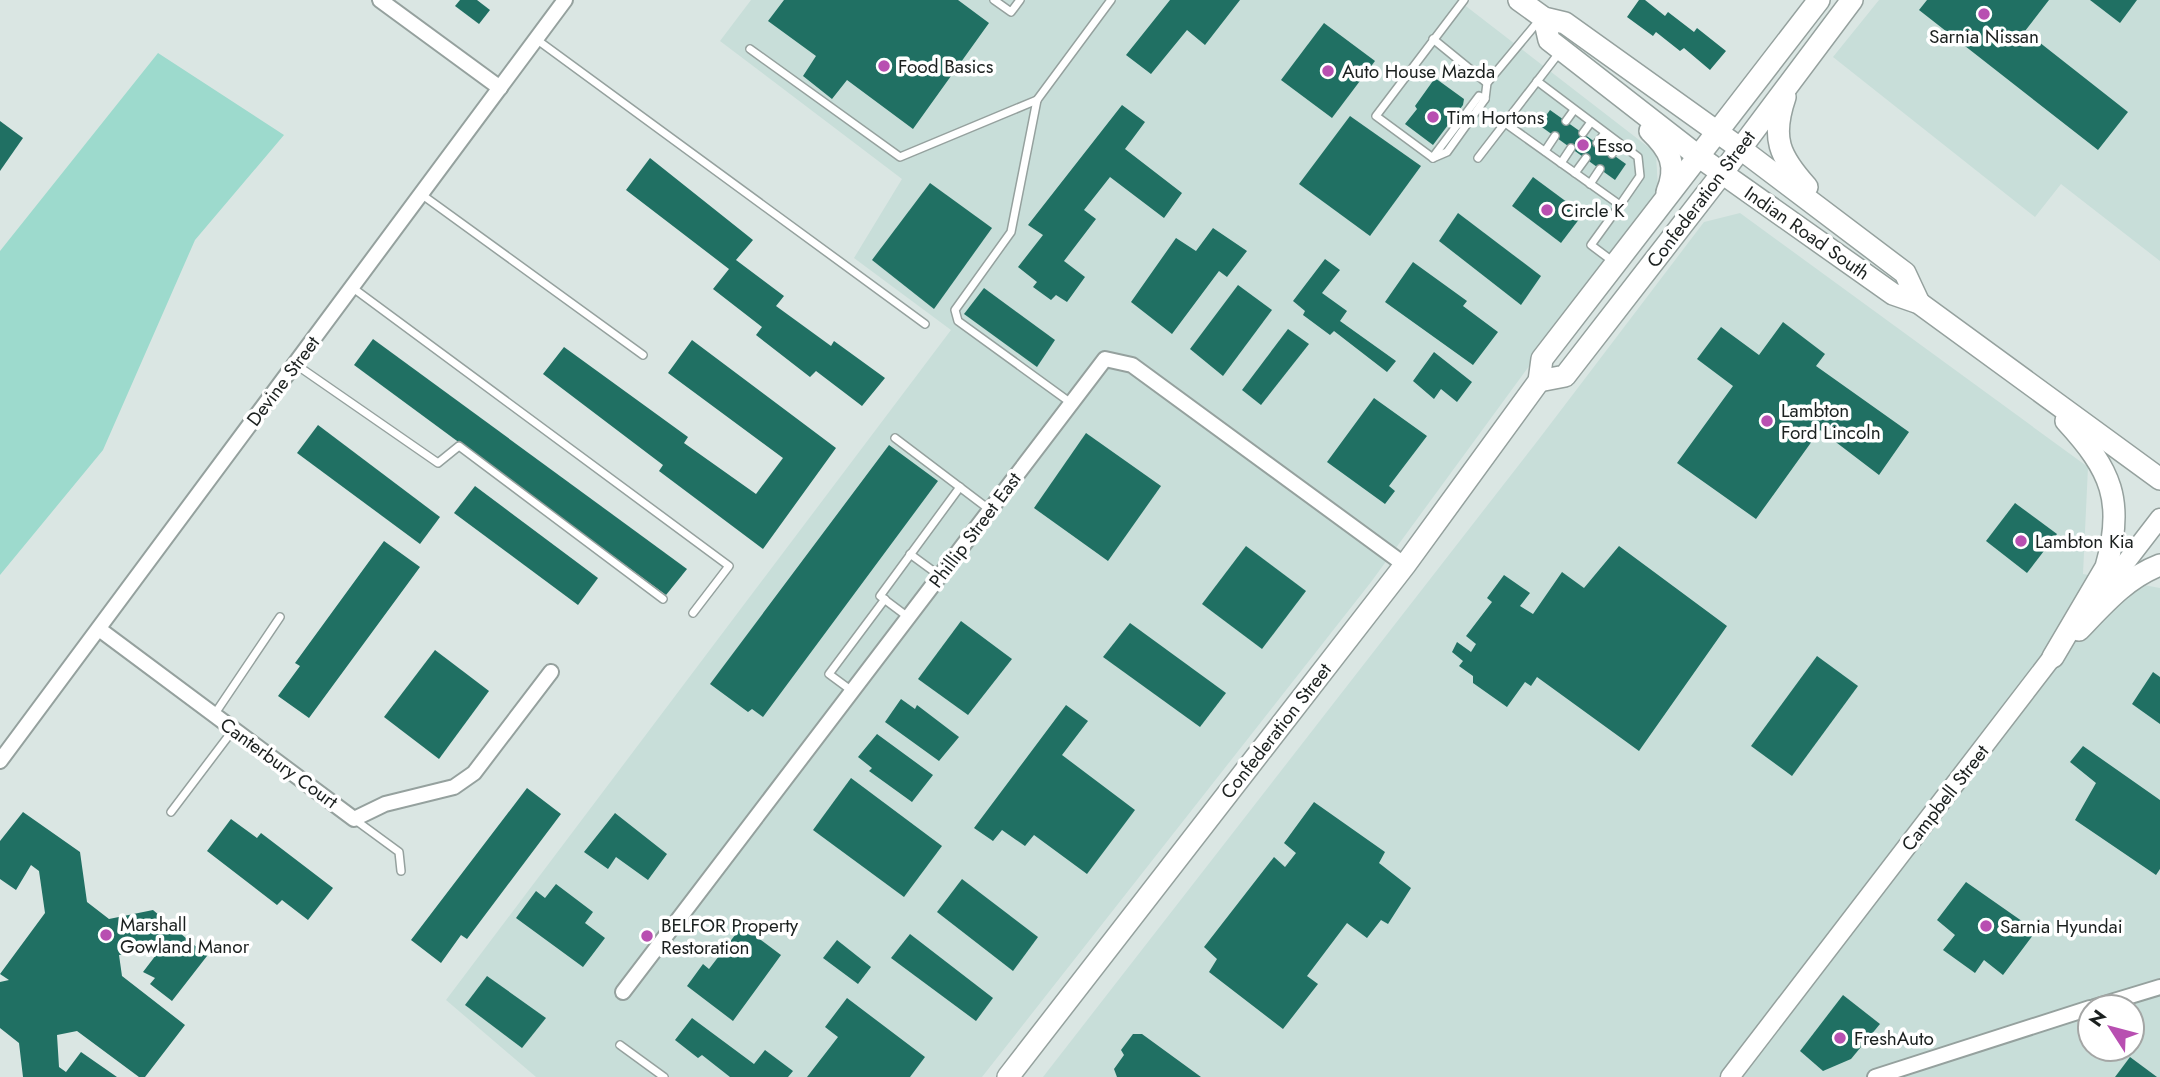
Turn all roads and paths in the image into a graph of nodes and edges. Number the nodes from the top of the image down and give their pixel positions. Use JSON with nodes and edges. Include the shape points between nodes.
{"nodes":[{"id":1,"x":380,"y":0,"type":"edge"},
{"id":2,"x":565,"y":0,"type":"edge"},
{"id":3,"x":994,"y":0,"type":"edge"},
{"id":4,"x":1020,"y":0,"type":"edge"},
{"id":5,"x":1111,"y":0,"type":"edge"},
{"id":6,"x":1464,"y":0,"type":"edge"},
{"id":7,"x":1519,"y":0,"type":"edge"},
{"id":8,"x":1819,"y":0,"type":"edge"},
{"id":9,"x":1852,"y":0,"type":"edge"},
{"id":10,"x":1543,"y":18,"type":"junction"},
{"id":11,"x":536,"y":39,"type":"junction"},
{"id":12,"x":1433,"y":39,"type":"junction"},
{"id":13,"x":750,"y":49,"type":"dead end"},
{"id":14,"x":1561,"y":50,"type":"junction"},
{"id":15,"x":1586,"y":68,"type":"junction"},
{"id":16,"x":1537,"y":81,"type":"junction"},
{"id":17,"x":1790,"y":82,"type":"junction"},
{"id":18,"x":1487,"y":83,"type":"junction"},
{"id":19,"x":500,"y":88,"type":"junction"},
{"id":20,"x":1037,"y":100,"type":"junction"},
{"id":21,"x":1574,"y":110,"type":"junction"},
{"id":22,"x":1566,"y":121,"type":"dead end"},
{"id":23,"x":1591,"y":122,"type":"junction"},
{"id":24,"x":1505,"y":123,"type":"junction"},
{"id":25,"x":1716,"y":132,"type":"junction"},
{"id":26,"x":1583,"y":133,"type":"dead end"},
{"id":27,"x":1605,"y":133,"type":"junction"},
{"id":28,"x":1555,"y":136,"type":"dead end"},
{"id":29,"x":1597,"y":143,"type":"dead end"},
{"id":30,"x":1620,"y":144,"type":"junction"},
{"id":31,"x":1572,"y":148,"type":"dead end"},
{"id":32,"x":1741,"y":149,"type":"junction"},
{"id":33,"x":1545,"y":151,"type":"junction"},
{"id":34,"x":1612,"y":154,"type":"dead end"},
{"id":35,"x":1698,"y":156,"type":"junction"},
{"id":36,"x":1478,"y":158,"type":"dead end"},
{"id":37,"x":1586,"y":158,"type":"dead end"},
{"id":38,"x":1561,"y":163,"type":"junction"},
{"id":39,"x":1601,"y":169,"type":"dead end"},
{"id":40,"x":1575,"y":173,"type":"junction"},
{"id":41,"x":1722,"y":173,"type":"junction"},
{"id":42,"x":1590,"y":184,"type":"junction"},
{"id":43,"x":421,"y":194,"type":"junction"},
{"id":44,"x":1663,"y":201,"type":"junction"},
{"id":45,"x":1620,"y":205,"type":"junction"},
{"id":46,"x":1865,"y":243,"type":"junction"},
{"id":47,"x":1616,"y":263,"type":"junction"},
{"id":48,"x":353,"y":288,"type":"junction"},
{"id":49,"x":1919,"y":303,"type":"junction"},
{"id":50,"x":925,"y":324,"type":"dead end"},
{"id":51,"x":643,"y":355,"type":"dead end"},
{"id":52,"x":295,"y":364,"type":"junction"},
{"id":53,"x":1539,"y":382,"type":"junction"},
{"id":54,"x":2034,"y":386,"type":"junction"},
{"id":55,"x":1071,"y":403,"type":"junction"},
{"id":56,"x":895,"y":438,"type":"dead end"},
{"id":57,"x":2160,"y":479,"type":"edge"},
{"id":58,"x":960,"y":487,"type":"junction"},
{"id":59,"x":990,"y":510,"type":"junction"},
{"id":60,"x":2160,"y":518,"type":"edge"},
{"id":61,"x":911,"y":554,"type":"junction"},
{"id":62,"x":1405,"y":565,"type":"junction"},
{"id":63,"x":2160,"y":565,"type":"edge"},
{"id":64,"x":940,"y":576,"type":"junction"},
{"id":65,"x":663,"y":599,"type":"dead end"},
{"id":66,"x":884,"y":599,"type":"junction"},
{"id":67,"x":693,"y":613,"type":"dead end"},
{"id":68,"x":280,"y":617,"type":"dead end"},
{"id":69,"x":908,"y":617,"type":"junction"},
{"id":70,"x":99,"y":629,"type":"junction"},
{"id":71,"x":2053,"y":657,"type":"junction"},
{"id":72,"x":551,"y":672,"type":"dead end"},
{"id":73,"x":852,"y":691,"type":"junction"},
{"id":74,"x":214,"y":716,"type":"junction"},
{"id":75,"x":233,"y":730,"type":"junction"},
{"id":76,"x":0,"y":761,"type":"edge"},
{"id":77,"x":171,"y":812,"type":"dead end"},
{"id":78,"x":354,"y":819,"type":"junction"},
{"id":79,"x":401,"y":871,"type":"dead end"},
{"id":80,"x":2160,"y":987,"type":"edge"},
{"id":81,"x":623,"y":992,"type":"dead end"},
{"id":82,"x":2141,"y":993,"type":"edge"},
{"id":83,"x":2076,"y":1013,"type":"edge"},
{"id":84,"x":620,"y":1045,"type":"dead end"},
{"id":85,"x":664,"y":1077,"type":"edge"},
{"id":86,"x":1008,"y":1077,"type":"edge"},
{"id":87,"x":1730,"y":1077,"type":"edge"},
{"id":88,"x":1875,"y":1077,"type":"edge"}],
"edges":[{"from":1,"to":19,"type":"street"},
{"from":2,"to":11,"type":"street","name":"Devine Street"},
{"from":3,"to":4,"type":"lane","via":[[1011,12]]},
{"from":5,"to":20,"type":"lane"},
{"from":6,"to":12,"type":"lane"},
{"from":7,"to":10,"type":"main road","name":"Indian Road South"},
{"from":8,"to":25,"type":"main road","name":"Confederation Street"},
{"from":9,"to":17,"type":"main road","name":"Confederation Street"},
{"from":10,"to":14,"type":"main road","name":"Indian Road South","via":[[1549,40]]},
{"from":10,"to":18,"type":"lane"},
{"from":10,"to":25,"type":"main road","name":"Indian Road South","via":[[1565,23]]},
{"from":11,"to":19,"type":"street","name":"Devine Street"},
{"from":11,"to":50,"type":"lane"},
{"from":12,"to":18,"type":"lane"},
{"from":12,"to":18,"type":"lane","via":[[1377,116],[1433,158],[1479,96],[1485,99]]},
{"from":13,"to":20,"type":"lane","via":[[900,157]]},
{"from":14,"to":15,"type":"main road","name":"Indian Road South"},
{"from":14,"to":16,"type":"lane"},
{"from":15,"to":35,"type":"main road","name":"Indian Road South"},
{"from":15,"to":44,"type":"main road","via":[[1668,150],[1673,174]]},
{"from":16,"to":21,"type":"lane"},
{"from":16,"to":24,"type":"lane"},
{"from":17,"to":32,"type":"main road","name":"Confederation Street"},
{"from":17,"to":46,"type":"main road","via":[[1777,129],[1785,160],[1809,190]]},
{"from":19,"to":43,"type":"street","name":"Devine Street"},
{"from":20,"to":55,"type":"lane","via":[[1011,232],[955,310],[957,321]]},
{"from":21,"to":22,"type":"lane"},
{"from":21,"to":23,"type":"lane"},
{"from":23,"to":26,"type":"lane"},
{"from":23,"to":27,"type":"lane"},
{"from":24,"to":33,"type":"lane"},
{"from":24,"to":36,"type":"lane"},
{"from":25,"to":32,"type":"main road","name":"Indian Road South"},
{"from":25,"to":35,"type":"main road","name":"Confederation Street"},
{"from":27,"to":29,"type":"lane"},
{"from":27,"to":30,"type":"lane"},
{"from":28,"to":33,"type":"lane"},
{"from":30,"to":34,"type":"lane"},
{"from":30,"to":45,"type":"lane","via":[[1637,157],[1640,176]]},
{"from":31,"to":38,"type":"lane"},
{"from":32,"to":41,"type":"main road","name":"Confederation Street"},
{"from":32,"to":46,"type":"main road","name":"Indian Road South"},
{"from":33,"to":38,"type":"lane"},
{"from":35,"to":41,"type":"main road","name":"Indian Road South"},
{"from":35,"to":44,"type":"main road","name":"Confederation Street"},
{"from":37,"to":40,"type":"lane"},
{"from":38,"to":40,"type":"lane"},
{"from":39,"to":42,"type":"lane"},
{"from":40,"to":42,"type":"lane"},
{"from":41,"to":49,"type":"main road","name":"Indian Road South","via":[[1893,294]]},
{"from":41,"to":53,"type":"main road","name":"Confederation Street","via":[[1564,376]]},
{"from":42,"to":45,"type":"lane"},
{"from":43,"to":48,"type":"street","name":"Devine Street"},
{"from":43,"to":51,"type":"lane"},
{"from":44,"to":47,"type":"main road","name":"Confederation Street"},
{"from":45,"to":47,"type":"lane","via":[[1591,245]]},
{"from":46,"to":49,"type":"main road","name":"Indian Road South","via":[[1905,273]]},
{"from":47,"to":53,"type":"main road","name":"Confederation Street","via":[[1542,359]]},
{"from":48,"to":52,"type":"street","name":"Devine Street"},
{"from":48,"to":67,"type":"lane","via":[[729,566]]},
{"from":49,"to":54,"type":"main road","name":"Indian Road South"},
{"from":52,"to":65,"type":"lane","via":[[438,463],[459,446]]},
{"from":52,"to":70,"type":"street","name":"Devine Street"},
{"from":53,"to":62,"type":"main road","name":"Confederation Street"},
{"from":54,"to":57,"type":"main road","name":"Indian Road South"},
{"from":54,"to":71,"type":"main road","via":[[2101,464],[2110,486],[2114,520],[2106,567]]},
{"from":55,"to":59,"type":"street","name":"Phillip Street East"},
{"from":55,"to":62,"type":"street","name":"Phillip Street East","via":[[1105,359],[1132,365]]},
{"from":56,"to":58,"type":"lane"},
{"from":58,"to":59,"type":"lane"},
{"from":58,"to":61,"type":"lane"},
{"from":59,"to":64,"type":"street","name":"Phillip Street East"},
{"from":60,"to":71,"type":"street","name":"Campbell Street"},
{"from":61,"to":64,"type":"lane"},
{"from":61,"to":66,"type":"lane","via":[[880,596]]},
{"from":62,"to":86,"type":"main road","name":"Confederation Street"},
{"from":63,"to":71,"type":"main road","via":[[2120,589]]},
{"from":64,"to":69,"type":"street","name":"Phillip Street East"},
{"from":66,"to":69,"type":"lane"},
{"from":66,"to":73,"type":"lane","via":[[829,674]]},
{"from":68,"to":74,"type":"lane"},
{"from":69,"to":73,"type":"street","name":"Phillip Street East"},
{"from":70,"to":74,"type":"street","name":"Canterbury Court"},
{"from":70,"to":76,"type":"street","name":"Devine Street"},
{"from":71,"to":87,"type":"street","name":"Campbell Street"},
{"from":72,"to":78,"type":"street","name":"Canterbury Court","via":[[474,773],[454,787],[385,804]]},
{"from":73,"to":81,"type":"street","name":"Phillip Street East"},
{"from":74,"to":75,"type":"street","name":"Canterbury Court"},
{"from":75,"to":77,"type":"lane"},
{"from":75,"to":78,"type":"street","name":"Canterbury Court"},
{"from":78,"to":79,"type":"lane","via":[[399,852]]},
{"from":80,"to":82,"type":"street"},
{"from":83,"to":88,"type":"street"},
{"from":84,"to":85,"type":"lane"}]}
